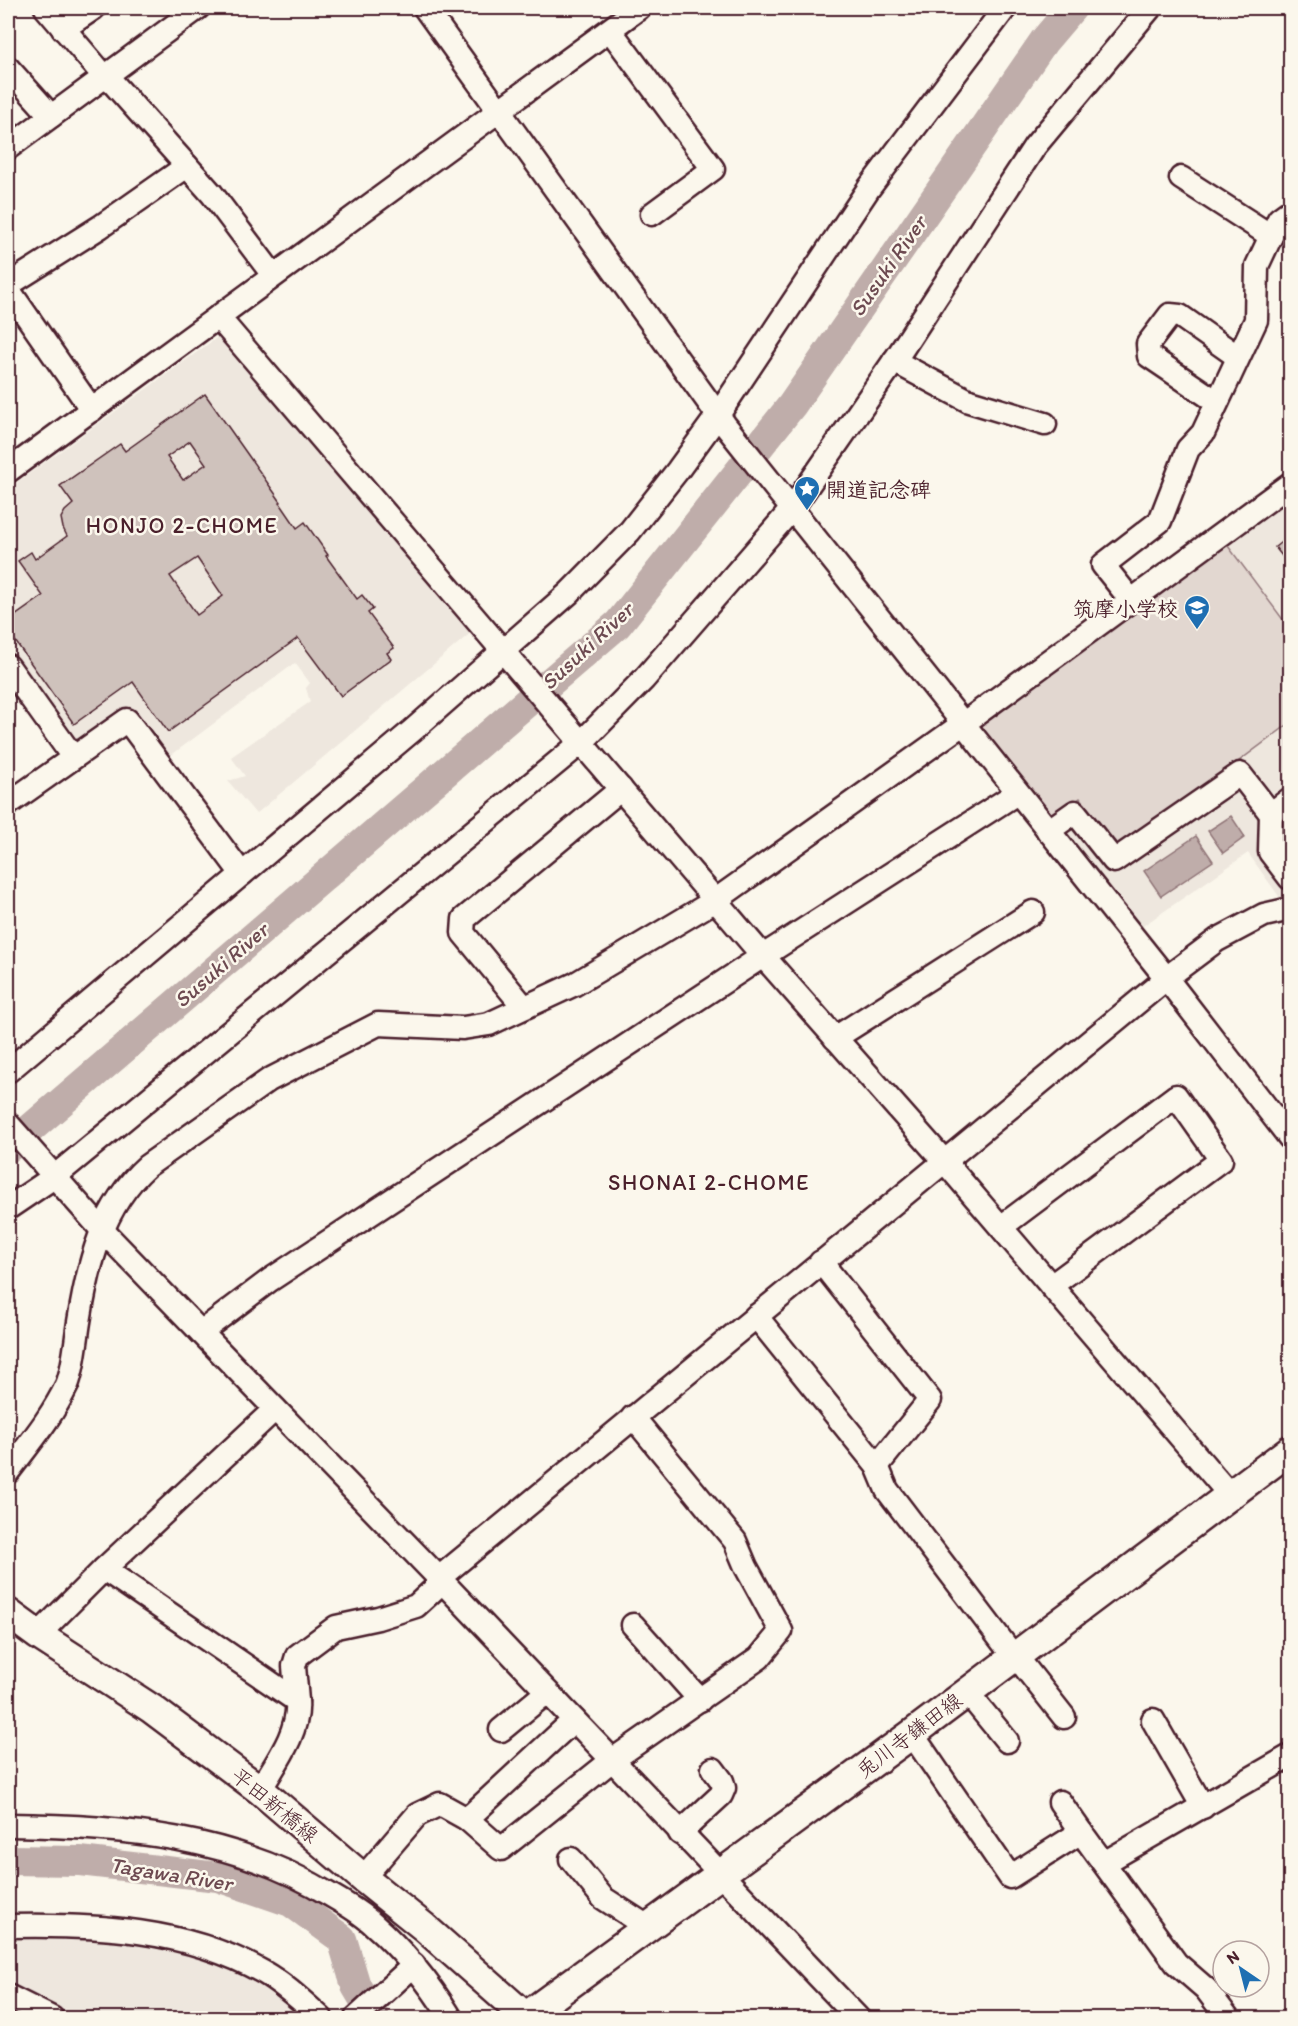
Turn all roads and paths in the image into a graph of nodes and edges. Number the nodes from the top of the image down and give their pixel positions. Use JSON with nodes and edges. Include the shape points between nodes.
{"nodes":[{"id":1,"x":46,"y":8,"type":"edge"},
{"id":2,"x":94,"y":8,"type":"edge"},
{"id":3,"x":198,"y":8,"type":"edge"},
{"id":4,"x":425,"y":8,"type":"edge"},
{"id":5,"x":639,"y":8,"type":"edge"},
{"id":6,"x":1005,"y":8,"type":"edge"},
{"id":7,"x":1150,"y":8,"type":"edge"},
{"id":8,"x":63,"y":29,"type":"junction"},
{"id":9,"x":610,"y":30,"type":"junction"},
{"id":10,"x":8,"y":68,"type":"edge"},
{"id":11,"x":104,"y":76,"type":"junction"},
{"id":12,"x":498,"y":110,"type":"junction"},
{"id":13,"x":51,"y":116,"type":"junction"},
{"id":14,"x":8,"y":148,"type":"edge"},
{"id":15,"x":187,"y":166,"type":"junction"},
{"id":16,"x":1181,"y":178,"type":"dead end"},
{"id":17,"x":1290,"y":211,"type":"edge"},
{"id":18,"x":652,"y":214,"type":"dead end"},
{"id":19,"x":1271,"y":236,"type":"junction"},
{"id":20,"x":273,"y":275,"type":"junction"},
{"id":21,"x":8,"y":287,"type":"edge"},
{"id":22,"x":218,"y":317,"type":"junction"},
{"id":23,"x":1238,"y":357,"type":"junction"},
{"id":24,"x":894,"y":361,"type":"junction"},
{"id":25,"x":1218,"y":402,"type":"junction"},
{"id":26,"x":92,"y":410,"type":"junction"},
{"id":27,"x":721,"y":420,"type":"junction"},
{"id":28,"x":1045,"y":424,"type":"dead end"},
{"id":29,"x":8,"y":471,"type":"edge"},
{"id":30,"x":1290,"y":484,"type":"edge"},
{"id":31,"x":788,"y":506,"type":"junction"},
{"id":32,"x":1131,"y":600,"type":"junction"},
{"id":33,"x":507,"y":655,"type":"junction"},
{"id":34,"x":8,"y":666,"type":"edge"},
{"id":35,"x":963,"y":724,"type":"junction"},
{"id":36,"x":578,"y":738,"type":"junction"},
{"id":37,"x":73,"y":757,"type":"junction"},
{"id":38,"x":621,"y":789,"type":"junction"},
{"id":39,"x":1017,"y":793,"type":"junction"},
{"id":40,"x":1290,"y":799,"type":"edge"},
{"id":41,"x":8,"y":802,"type":"edge"},
{"id":42,"x":1271,"y":814,"type":"junction"},
{"id":43,"x":1048,"y":831,"type":"junction"},
{"id":44,"x":242,"y":874,"type":"junction"},
{"id":45,"x":1290,"y":878,"type":"edge"},
{"id":46,"x":716,"y":900,"type":"junction"},
{"id":47,"x":1290,"y":909,"type":"edge"},
{"id":48,"x":1034,"y":912,"type":"dead end"},
{"id":49,"x":763,"y":956,"type":"junction"},
{"id":50,"x":1167,"y":979,"type":"junction"},
{"id":51,"x":524,"y":1007,"type":"junction"},
{"id":52,"x":835,"y":1038,"type":"junction"},
{"id":53,"x":8,"y":1071,"type":"edge"},
{"id":54,"x":8,"y":1124,"type":"edge"},
{"id":55,"x":1290,"y":1138,"type":"edge"},
{"id":56,"x":945,"y":1162,"type":"junction"},
{"id":57,"x":50,"y":1174,"type":"junction"},
{"id":58,"x":8,"y":1208,"type":"edge"},
{"id":59,"x":1000,"y":1227,"type":"junction"},
{"id":60,"x":102,"y":1230,"type":"junction"},
{"id":61,"x":821,"y":1262,"type":"junction"},
{"id":62,"x":1051,"y":1286,"type":"junction"},
{"id":63,"x":756,"y":1316,"type":"junction"},
{"id":64,"x":201,"y":1332,"type":"junction"},
{"id":65,"x":274,"y":1409,"type":"junction"},
{"id":66,"x":633,"y":1417,"type":"junction"},
{"id":67,"x":1290,"y":1450,"type":"edge"},
{"id":68,"x":877,"y":1466,"type":"junction"},
{"id":69,"x":8,"y":1472,"type":"edge"},
{"id":70,"x":1230,"y":1495,"type":"junction"},
{"id":71,"x":104,"y":1569,"type":"junction"},
{"id":72,"x":441,"y":1580,"type":"junction"},
{"id":73,"x":8,"y":1613,"type":"edge"},
{"id":74,"x":633,"y":1624,"type":"dead end"},
{"id":75,"x":38,"y":1635,"type":"junction"},
{"id":76,"x":1015,"y":1656,"type":"junction"},
{"id":77,"x":547,"y":1692,"type":"junction"},
{"id":78,"x":967,"y":1692,"type":"junction"},
{"id":79,"x":700,"y":1700,"type":"junction"},
{"id":80,"x":297,"y":1701,"type":"junction"},
{"id":81,"x":1064,"y":1717,"type":"dead end"},
{"id":82,"x":574,"y":1720,"type":"junction"},
{"id":83,"x":1154,"y":1720,"type":"dead end"},
{"id":84,"x":501,"y":1730,"type":"dead end"},
{"id":85,"x":912,"y":1734,"type":"junction"},
{"id":86,"x":1007,"y":1741,"type":"dead end"},
{"id":87,"x":1290,"y":1756,"type":"edge"},
{"id":88,"x":611,"y":1761,"type":"junction"},
{"id":89,"x":713,"y":1769,"type":"dead end"},
{"id":90,"x":260,"y":1790,"type":"junction"},
{"id":91,"x":1069,"y":1806,"type":"dead end"},
{"id":92,"x":1203,"y":1807,"type":"junction"},
{"id":93,"x":466,"y":1819,"type":"junction"},
{"id":94,"x":8,"y":1825,"type":"edge"},
{"id":95,"x":1081,"y":1832,"type":"junction"},
{"id":96,"x":680,"y":1833,"type":"junction"},
{"id":97,"x":582,"y":1863,"type":"dead end"},
{"id":98,"x":1104,"y":1863,"type":"junction"},
{"id":99,"x":359,"y":1875,"type":"junction"},
{"id":100,"x":720,"y":1875,"type":"junction"},
{"id":101,"x":339,"y":1899,"type":"junction"},
{"id":102,"x":8,"y":1926,"type":"edge"},
{"id":103,"x":648,"y":1927,"type":"junction"},
{"id":104,"x":411,"y":1967,"type":"junction"},
{"id":105,"x":8,"y":1996,"type":"edge"},
{"id":106,"x":850,"y":2016,"type":"edge"},
{"id":107,"x":320,"y":2018,"type":"edge"},
{"id":108,"x":526,"y":2018,"type":"edge"},
{"id":109,"x":52,"y":2019,"type":"edge"},
{"id":110,"x":356,"y":2019,"type":"edge"},
{"id":111,"x":451,"y":2019,"type":"edge"},
{"id":112,"x":1228,"y":2019,"type":"edge"}],
"edges":[{"from":1,"to":8,"type":"street"},
{"from":2,"to":8,"type":"street"},
{"from":3,"to":11,"type":"street"},
{"from":4,"to":12,"type":"street"},
{"from":5,"to":9,"type":"street"},
{"from":6,"to":27,"type":"street","via":[[869,188]]},
{"from":7,"to":24,"type":"street","via":[[1035,146]]},
{"from":8,"to":11,"type":"street"},
{"from":9,"to":12,"type":"street"},
{"from":9,"to":18,"type":"street","via":[[713,169]]},
{"from":10,"to":13,"type":"street"},
{"from":11,"to":13,"type":"street"},
{"from":11,"to":15,"type":"street"},
{"from":12,"to":20,"type":"street"},
{"from":12,"to":27,"type":"street"},
{"from":13,"to":14,"type":"street"},
{"from":15,"to":20,"type":"street"},
{"from":15,"to":21,"type":"street"},
{"from":16,"to":19,"type":"street"},
{"from":17,"to":19,"type":"street","via":[[1279,219]]},
{"from":19,"to":23,"type":"street","via":[[1257,266],[1256,320]]},
{"from":20,"to":22,"type":"street"},
{"from":21,"to":26,"type":"street"},
{"from":22,"to":26,"type":"street"},
{"from":22,"to":33,"type":"street"},
{"from":23,"to":25,"type":"street"},
{"from":23,"to":25,"type":"street","via":[[1180,316],[1170,315],[1148,344],[1149,356]]},
{"from":24,"to":28,"type":"street","via":[[969,401]]},
{"from":24,"to":31,"type":"street"},
{"from":25,"to":32,"type":"street","via":[[1203,433],[1188,449],[1160,521],[1103,565]]},
{"from":26,"to":29,"type":"street"},
{"from":27,"to":31,"type":"street"},
{"from":27,"to":33,"type":"street","via":[[630,531]]},
{"from":30,"to":32,"type":"street"},
{"from":31,"to":35,"type":"street"},
{"from":31,"to":36,"type":"street","via":[[644,679]]},
{"from":32,"to":35,"type":"street"},
{"from":33,"to":36,"type":"street"},
{"from":33,"to":44,"type":"street"},
{"from":34,"to":37,"type":"street"},
{"from":35,"to":39,"type":"street"},
{"from":35,"to":46,"type":"street"},
{"from":36,"to":38,"type":"street"},
{"from":36,"to":57,"type":"street"},
{"from":37,"to":41,"type":"street"},
{"from":37,"to":44,"type":"street","via":[[127,720]]},
{"from":38,"to":46,"type":"street"},
{"from":38,"to":51,"type":"street","via":[[464,919],[463,933]]},
{"from":39,"to":43,"type":"street"},
{"from":39,"to":49,"type":"street"},
{"from":40,"to":42,"type":"street"},
{"from":42,"to":43,"type":"street","via":[[1240,774],[1113,861],[1075,812]]},
{"from":42,"to":45,"type":"street","via":[[1270,852]]},
{"from":43,"to":50,"type":"street"},
{"from":44,"to":53,"type":"street"},
{"from":46,"to":49,"type":"street"},
{"from":46,"to":51,"type":"street","via":[[575,984]]},
{"from":47,"to":50,"type":"street","via":[[1264,915],[1216,940]]},
{"from":48,"to":52,"type":"street"},
{"from":49,"to":52,"type":"street"},
{"from":49,"to":64,"type":"street","via":[[270,1280]]},
{"from":50,"to":55,"type":"street"},
{"from":50,"to":56,"type":"street"},
{"from":51,"to":60,"type":"street","via":[[489,1024],[463,1028],[378,1024],[269,1080],[131,1180]]},
{"from":52,"to":56,"type":"street"},
{"from":54,"to":57,"type":"street"},
{"from":56,"to":59,"type":"street"},
{"from":56,"to":61,"type":"street"},
{"from":57,"to":58,"type":"street"},
{"from":57,"to":60,"type":"street"},
{"from":59,"to":62,"type":"street"},
{"from":59,"to":62,"type":"street","via":[[1176,1096],[1221,1160]]},
{"from":60,"to":64,"type":"street"},
{"from":60,"to":69,"type":"street","via":[[84,1289],[68,1383],[47,1421]]},
{"from":61,"to":63,"type":"street"},
{"from":61,"to":68,"type":"street","via":[[930,1400]]},
{"from":62,"to":70,"type":"street"},
{"from":63,"to":66,"type":"street"},
{"from":63,"to":68,"type":"street"},
{"from":64,"to":65,"type":"street"},
{"from":65,"to":71,"type":"street"},
{"from":65,"to":72,"type":"street"},
{"from":66,"to":72,"type":"street"},
{"from":66,"to":79,"type":"street","via":[[735,1541],[781,1631],[759,1658]]},
{"from":67,"to":70,"type":"main road","name":"兎川寺鎌田線"},
{"from":68,"to":76,"type":"street","via":[[887,1490]]},
{"from":70,"to":76,"type":"main road","name":"兎川寺鎌田線"},
{"from":71,"to":75,"type":"street"},
{"from":71,"to":80,"type":"street"},
{"from":72,"to":77,"type":"street"},
{"from":72,"to":80,"type":"street","via":[[416,1606],[336,1627],[297,1656]]},
{"from":73,"to":75,"type":"main road","name":"平田新橋線"},
{"from":74,"to":79,"type":"street"},
{"from":75,"to":90,"type":"main road","name":"平田新橋線","via":[[152,1709]]},
{"from":76,"to":78,"type":"main road","name":"兎川寺鎌田線"},
{"from":76,"to":81,"type":"street"},
{"from":77,"to":82,"type":"street"},
{"from":77,"to":84,"type":"street"},
{"from":78,"to":85,"type":"main road","name":"兎川寺鎌田線"},
{"from":78,"to":86,"type":"street"},
{"from":79,"to":88,"type":"street"},
{"from":80,"to":90,"type":"street","via":[[294,1730]]},
{"from":82,"to":88,"type":"street"},
{"from":82,"to":93,"type":"street"},
{"from":83,"to":92,"type":"street"},
{"from":85,"to":95,"type":"street","via":[[1010,1877]]},
{"from":85,"to":100,"type":"main road","name":"兎川寺鎌田線"},
{"from":87,"to":92,"type":"street"},
{"from":88,"to":93,"type":"street","via":[[501,1849]]},
{"from":88,"to":96,"type":"street"},
{"from":89,"to":96,"type":"street","via":[[722,1781],[721,1795]]},
{"from":90,"to":99,"type":"main road","name":"平田新橋線"},
{"from":91,"to":95,"type":"street"},
{"from":92,"to":98,"type":"street"},
{"from":93,"to":99,"type":"street","via":[[440,1804],[417,1815]]},
{"from":94,"to":101,"type":"street","via":[[100,1829],[190,1840],[278,1867]]},
{"from":95,"to":98,"type":"street"},
{"from":96,"to":100,"type":"street"},
{"from":97,"to":103,"type":"street","via":[[603,1898]]},
{"from":98,"to":112,"type":"street","via":[[1176,1963],[1206,1989]]},
{"from":99,"to":101,"type":"street"},
{"from":99,"to":108,"type":"main road","name":"平田新橋線"},
{"from":100,"to":103,"type":"main road","name":"兎川寺鎌田線"},
{"from":100,"to":106,"type":"street"},
{"from":101,"to":104,"type":"street","via":[[372,1922]]},
{"from":102,"to":107,"type":"street","via":[[87,1928],[197,1943],[266,1973]]},
{"from":103,"to":108,"type":"main road","name":"兎川寺鎌田線"},
{"from":104,"to":110,"type":"street"},
{"from":104,"to":111,"type":"street"},
{"from":105,"to":109,"type":"street"}]}
